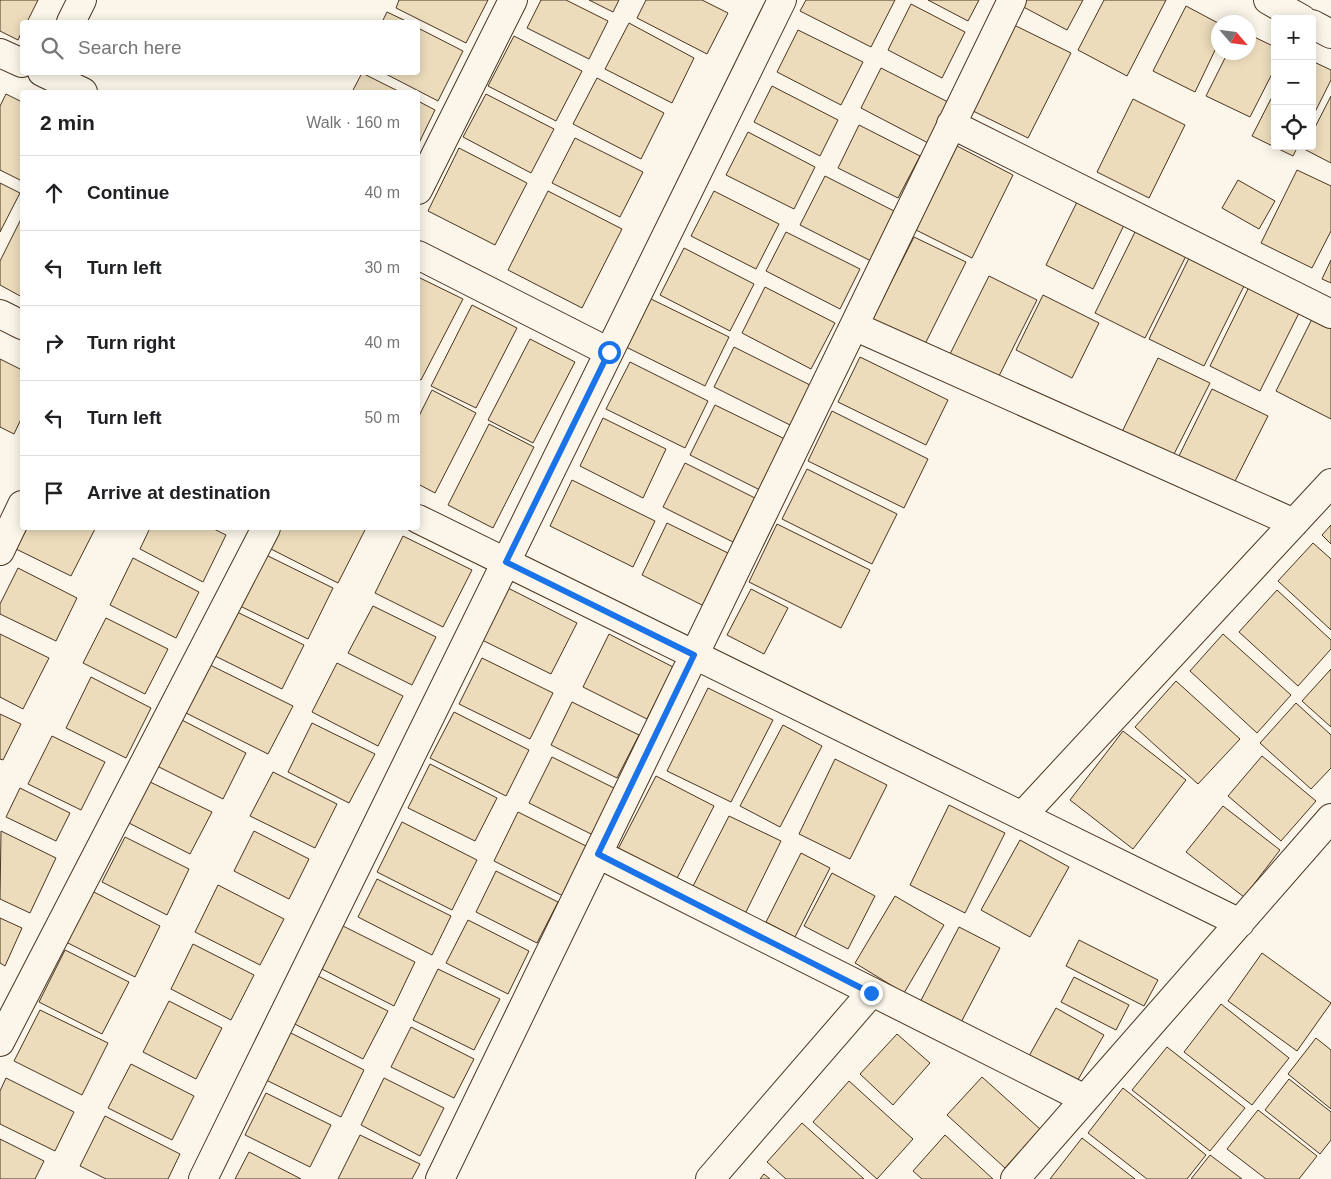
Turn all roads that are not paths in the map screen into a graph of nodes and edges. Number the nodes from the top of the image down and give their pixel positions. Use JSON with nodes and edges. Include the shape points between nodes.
{"nodes":[{"id":1,"x":82,"y":0,"type":"edge"},
{"id":2,"x":513,"y":0,"type":"edge"},
{"id":3,"x":782,"y":0,"type":"edge"},
{"id":4,"x":1012,"y":0,"type":"edge"},
{"id":5,"x":1268,"y":0,"type":"edge"},
{"id":6,"x":1295,"y":15,"type":"edge"},
{"id":7,"x":72,"y":20,"type":"edge"},
{"id":8,"x":1316,"y":26,"type":"edge"},
{"id":9,"x":1331,"y":34,"type":"edge"},
{"id":10,"x":0,"y":53,"type":"edge"},
{"id":11,"x":20,"y":62,"type":"edge"},
{"id":12,"x":47,"y":75,"type":"edge"},
{"id":13,"x":79,"y":90,"type":"edge"},
{"id":14,"x":952,"y":124,"type":"junction"},
{"id":15,"x":420,"y":186,"type":"edge"},
{"id":16,"x":420,"y":256,"type":"edge"},
{"id":17,"x":0,"y":314,"type":"edge"},
{"id":18,"x":1331,"y":314,"type":"edge"},
{"id":19,"x":20,"y":324,"type":"edge"},
{"id":20,"x":854,"y":326,"type":"junction"},
{"id":21,"x":609,"y":352,"type":"junction"},
{"id":22,"x":1331,"y":483,"type":"edge"},
{"id":23,"x":20,"y":509,"type":"edge"},
{"id":24,"x":420,"y":520,"type":"edge"},
{"id":25,"x":1294,"y":523,"type":"junction"},
{"id":26,"x":265,"y":530,"type":"edge"},
{"id":27,"x":0,"y":551,"type":"edge"},
{"id":28,"x":506,"y":562,"type":"junction"},
{"id":29,"x":694,"y":655,"type":"junction"},
{"id":30,"x":1022,"y":816,"type":"junction"},
{"id":31,"x":1331,"y":818,"type":"edge"},
{"id":32,"x":598,"y":854,"type":"junction"},
{"id":33,"x":1240,"y":924,"type":"junction"},
{"id":34,"x":871,"y":993,"type":"junction"},
{"id":35,"x":0,"y":1042,"type":"edge"},
{"id":36,"x":1086,"y":1100,"type":"junction"},
{"id":37,"x":203,"y":1179,"type":"edge"},
{"id":38,"x":440,"y":1179,"type":"edge"},
{"id":39,"x":710,"y":1179,"type":"edge"},
{"id":40,"x":1015,"y":1179,"type":"edge"}],
"edges":[{"from":1,"to":7,"type":"street"},
{"from":2,"to":15,"type":"street"},
{"from":3,"to":21,"type":"street"},
{"from":4,"to":14,"type":"street"},
{"from":5,"to":6,"type":"street"},
{"from":8,"to":9,"type":"street"},
{"from":10,"to":11,"type":"street"},
{"from":12,"to":13,"type":"street"},
{"from":14,"to":18,"type":"street"},
{"from":14,"to":20,"type":"street"},
{"from":16,"to":21,"type":"street"},
{"from":17,"to":19,"type":"street"},
{"from":20,"to":25,"type":"street"},
{"from":20,"to":29,"type":"street"},
{"from":21,"to":28,"type":"street"},
{"from":22,"to":25,"type":"street"},
{"from":23,"to":27,"type":"street"},
{"from":24,"to":28,"type":"street"},
{"from":25,"to":30,"type":"street"},
{"from":26,"to":35,"type":"street"},
{"from":28,"to":29,"type":"street"},
{"from":28,"to":37,"type":"street"},
{"from":29,"to":30,"type":"street"},
{"from":29,"to":32,"type":"street"},
{"from":30,"to":33,"type":"street"},
{"from":31,"to":33,"type":"street"},
{"from":32,"to":34,"type":"street"},
{"from":32,"to":38,"type":"street"},
{"from":33,"to":36,"type":"street"},
{"from":34,"to":36,"type":"street"},
{"from":34,"to":39,"type":"street"},
{"from":36,"to":40,"type":"street"}]}
